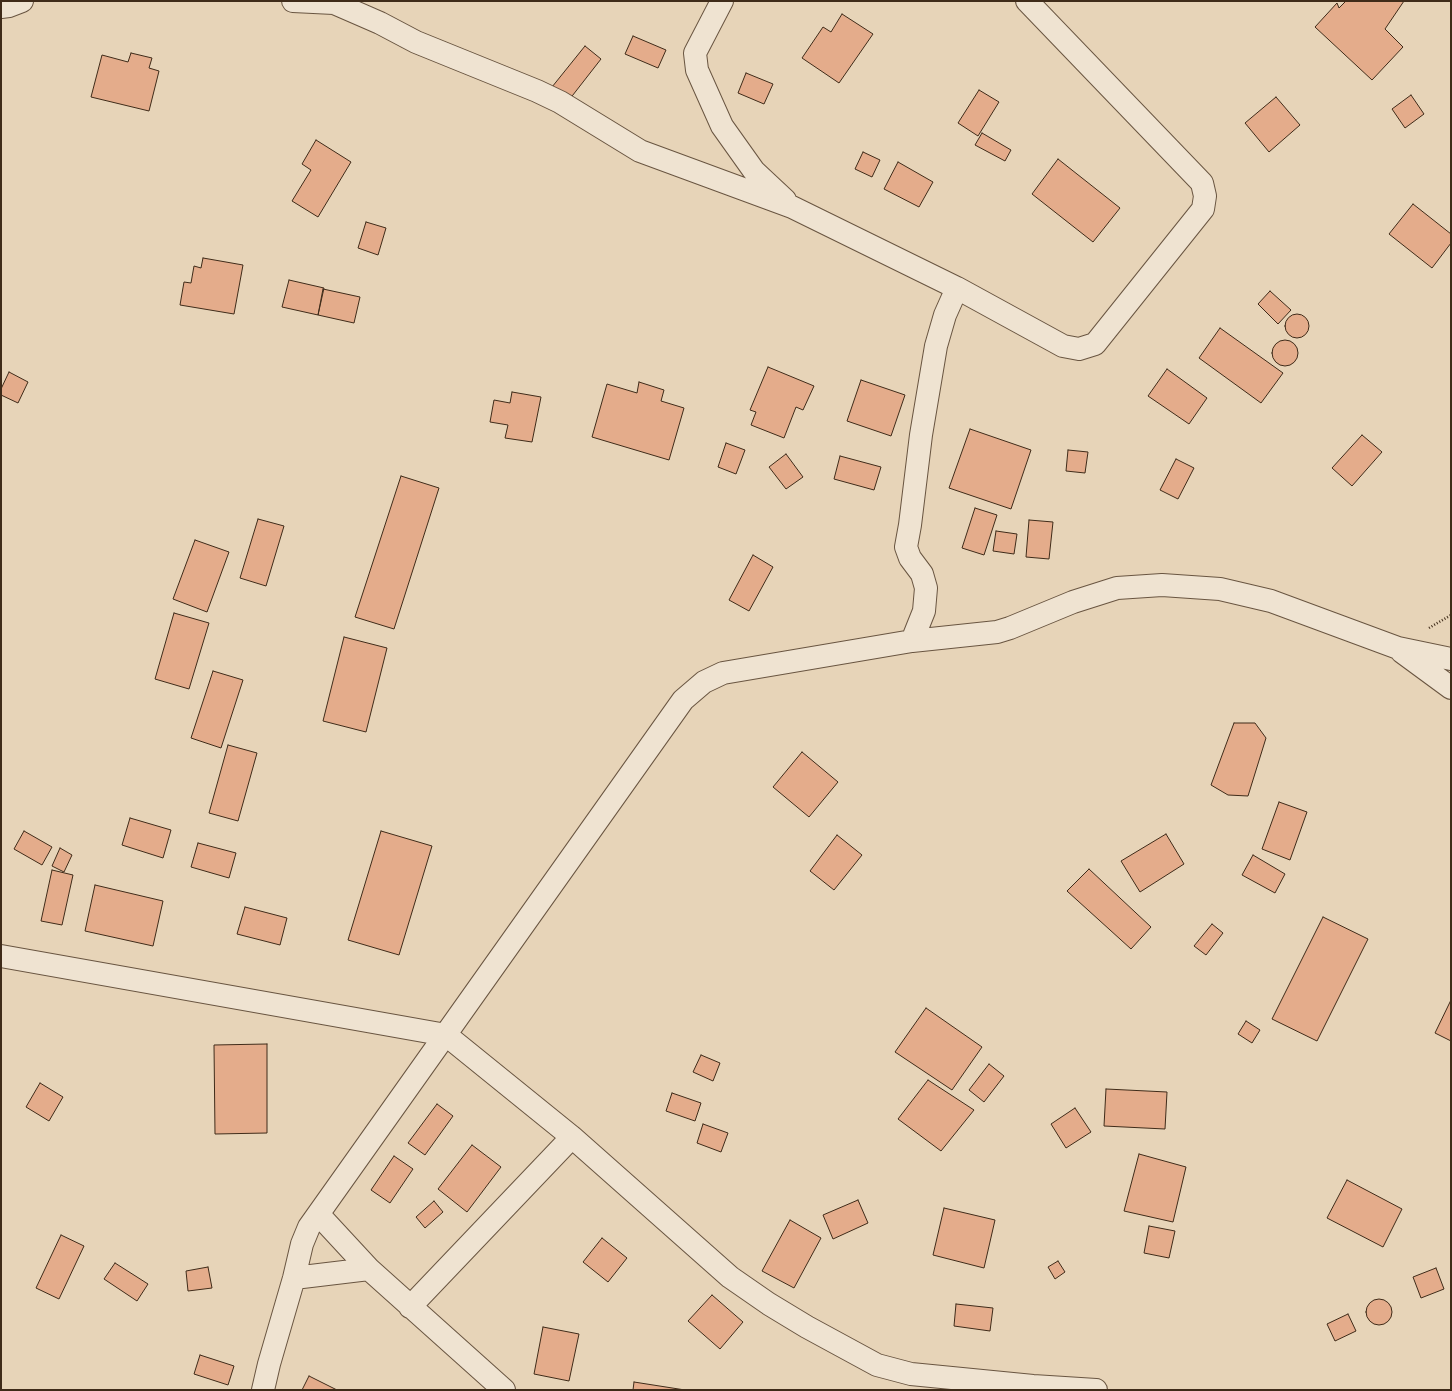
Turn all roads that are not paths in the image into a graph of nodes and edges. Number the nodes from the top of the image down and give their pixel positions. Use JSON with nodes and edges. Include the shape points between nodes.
{"nodes":[{"id":1,"x":22,"y":1,"type":"edge"},
{"id":2,"x":293,"y":1,"type":"edge"},
{"id":3,"x":722,"y":1,"type":"edge"},
{"id":4,"x":337,"y":2,"type":"edge"},
{"id":5,"x":1030,"y":2,"type":"edge"},
{"id":6,"x":1,"y":7,"type":"edge"},
{"id":7,"x":792,"y":206,"type":"junction"},
{"id":8,"x":957,"y":288,"type":"junction"},
{"id":9,"x":912,"y":641,"type":"junction"},
{"id":10,"x":1398,"y":648,"type":"junction"},
{"id":11,"x":1451,"y":659,"type":"edge"},
{"id":12,"x":1451,"y":688,"type":"edge"},
{"id":13,"x":1,"y":956,"type":"edge"},
{"id":14,"x":446,"y":1035,"type":"junction"},
{"id":15,"x":572,"y":1137,"type":"junction"},
{"id":16,"x":319,"y":1214,"type":"junction"},
{"id":17,"x":369,"y":1269,"type":"junction"},
{"id":18,"x":294,"y":1278,"type":"junction"},
{"id":19,"x":410,"y":1307,"type":"junction"},
{"id":20,"x":263,"y":1390,"type":"edge"},
{"id":21,"x":504,"y":1390,"type":"edge"},
{"id":22,"x":1096,"y":1390,"type":"edge"}],
"edges":[{"from":1,"to":6,"type":"street"},
{"from":2,"to":4,"type":"street"},
{"from":3,"to":7,"type":"street","via":[[695,53],[697,70],[722,126],[754,171]]},
{"from":4,"to":7,"type":"street","via":[[416,42],[554,99],[640,151]]},
{"from":5,"to":8,"type":"street","via":[[1202,183],[1205,196],[1203,209],[1095,344],[1079,349],[1063,346]]},
{"from":7,"to":8,"type":"street"},
{"from":8,"to":9,"type":"street","via":[[945,315],[936,346],[906,547],[910,558],[922,574],[926,588],[924,611]]},
{"from":9,"to":10,"type":"street","via":[[997,632],[1073,602],[1117,588],[1162,585],[1220,589],[1271,601]]},
{"from":9,"to":14,"type":"street","via":[[723,673],[704,682],[683,700]]},
{"from":10,"to":11,"type":"street"},
{"from":10,"to":12,"type":"street"},
{"from":13,"to":14,"type":"street"},
{"from":14,"to":15,"type":"street"},
{"from":14,"to":16,"type":"street"},
{"from":15,"to":19,"type":"street"},
{"from":15,"to":22,"type":"street","via":[[730,1277],[769,1304],[878,1365],[911,1374]]},
{"from":16,"to":17,"type":"street"},
{"from":16,"to":18,"type":"street","via":[[309,1227],[302,1244]]},
{"from":17,"to":18,"type":"street"},
{"from":17,"to":19,"type":"street"},
{"from":18,"to":20,"type":"street"},
{"from":19,"to":21,"type":"street"}]}
